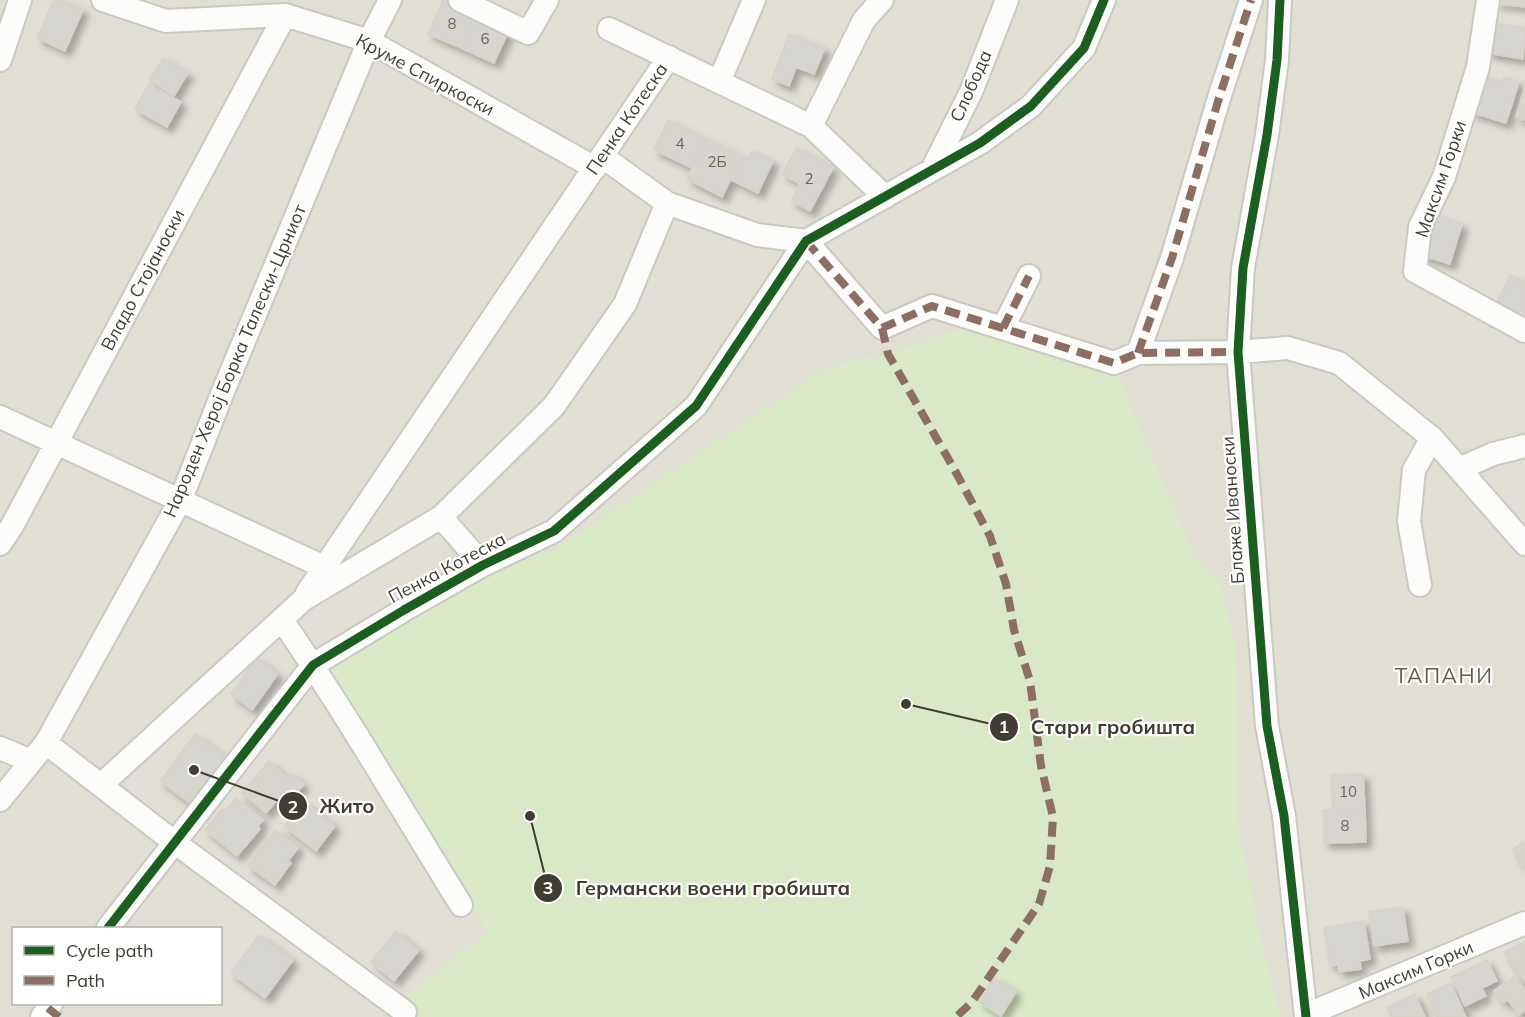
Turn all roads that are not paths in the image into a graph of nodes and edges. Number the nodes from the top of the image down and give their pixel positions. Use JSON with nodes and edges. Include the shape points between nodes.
{"nodes":[{"id":1,"x":20,"y":0,"type":"edge"},
{"id":2,"x":104,"y":0,"type":"edge"},
{"id":3,"x":390,"y":0,"type":"edge"},
{"id":4,"x":460,"y":0,"type":"edge"},
{"id":5,"x":547,"y":0,"type":"edge"},
{"id":6,"x":754,"y":0,"type":"edge"},
{"id":7,"x":882,"y":0,"type":"edge"},
{"id":8,"x":1007,"y":0,"type":"edge"},
{"id":9,"x":1104,"y":0,"type":"edge"},
{"id":10,"x":1251,"y":0,"type":"edge"},
{"id":11,"x":1280,"y":0,"type":"edge"},
{"id":12,"x":1488,"y":0,"type":"edge"},
{"id":13,"x":285,"y":15,"type":"junction"},
{"id":14,"x":609,"y":28,"type":"dead end"},
{"id":15,"x":369,"y":40,"type":"junction"},
{"id":16,"x":669,"y":57,"type":"junction"},
{"id":17,"x":0,"y":60,"type":"edge"},
{"id":18,"x":719,"y":82,"type":"junction"},
{"id":19,"x":811,"y":126,"type":"junction"},
{"id":20,"x":599,"y":162,"type":"junction"},
{"id":21,"x":932,"y":170,"type":"junction"},
{"id":22,"x":885,"y":197,"type":"junction"},
{"id":23,"x":667,"y":203,"type":"junction"},
{"id":24,"x":806,"y":241,"type":"junction"},
{"id":25,"x":1029,"y":276,"type":"dead end"},
{"id":26,"x":1003,"y":328,"type":"junction"},
{"id":27,"x":1525,"y":331,"type":"edge"},
{"id":28,"x":1238,"y":352,"type":"junction"},
{"id":29,"x":1138,"y":353,"type":"junction"},
{"id":30,"x":0,"y":417,"type":"edge"},
{"id":31,"x":1432,"y":438,"type":"junction"},
{"id":32,"x":56,"y":442,"type":"junction"},
{"id":33,"x":1525,"y":446,"type":"edge"},
{"id":34,"x":1459,"y":470,"type":"junction"},
{"id":35,"x":181,"y":500,"type":"junction"},
{"id":36,"x":441,"y":517,"type":"junction"},
{"id":37,"x":0,"y":544,"type":"edge"},
{"id":38,"x":1525,"y":544,"type":"edge"},
{"id":39,"x":483,"y":566,"type":"junction"},
{"id":40,"x":329,"y":574,"type":"junction"},
{"id":41,"x":1420,"y":585,"type":"dead end"},
{"id":42,"x":282,"y":620,"type":"junction"},
{"id":43,"x":312,"y":665,"type":"junction"},
{"id":44,"x":46,"y":743,"type":"junction"},
{"id":45,"x":0,"y":748,"type":"edge"},
{"id":46,"x":31,"y":761,"type":"junction"},
{"id":47,"x":101,"y":785,"type":"junction"},
{"id":48,"x":0,"y":800,"type":"edge"},
{"id":49,"x":174,"y":842,"type":"junction"},
{"id":50,"x":461,"y":905,"type":"dead end"},
{"id":51,"x":1525,"y":923,"type":"edge"},
{"id":52,"x":109,"y":927,"type":"edge"},
{"id":53,"x":405,"y":1012,"type":"dead end"},
{"id":54,"x":1306,"y":1016,"type":"edge"}],
"edges":[{"from":1,"to":17,"type":"street"},
{"from":2,"to":13,"type":"street","name":"Круме Спиркоски","via":[[165,21]]},
{"from":3,"to":15,"type":"street","name":"Народен Херој Борка Талески-Црниот"},
{"from":4,"to":5,"type":"street","via":[[528,33]]},
{"from":6,"to":18,"type":"street"},
{"from":7,"to":19,"type":"street","via":[[864,20]]},
{"from":8,"to":21,"type":"street","name":"Слобода","via":[[970,92]]},
{"from":9,"to":21,"type":"street","via":[[1084,48],[1031,106]]},
{"from":10,"to":29,"type":"street","via":[[1172,258]]},
{"from":11,"to":28,"type":"street","name":"Блаже Иваноски","via":[[1267,135],[1243,268]]},
{"from":12,"to":27,"type":"street","name":"Максим Горки","via":[[1478,67],[1444,177],[1420,227],[1415,271]]},
{"from":13,"to":15,"type":"street","name":"Круме Спиркоски"},
{"from":13,"to":32,"type":"street","name":"Владо Стојаноски"},
{"from":14,"to":16,"type":"street","name":"Пенка Котеска"},
{"from":15,"to":20,"type":"street","name":"Круме Спиркоски"},
{"from":15,"to":35,"type":"street","name":"Народен Херој Борка Талески-Црниот"},
{"from":16,"to":18,"type":"street","name":"Пенка Котеска"},
{"from":16,"to":20,"type":"street","name":"Пенка Котеска"},
{"from":18,"to":19,"type":"street","name":"Пенка Котеска"},
{"from":19,"to":22,"type":"street","name":"Пенка Котеска"},
{"from":20,"to":23,"type":"street","name":"Круме Спиркоски"},
{"from":20,"to":40,"type":"street","name":"Пенка Котеска"},
{"from":21,"to":22,"type":"street"},
{"from":22,"to":24,"type":"street"},
{"from":23,"to":24,"type":"street","name":"Круме Спиркоски","via":[[757,235]]},
{"from":23,"to":36,"type":"street","name":"Пенка Котеска","via":[[625,304],[554,406]]},
{"from":24,"to":26,"type":"street","via":[[882,328],[932,306]]},
{"from":24,"to":39,"type":"street","name":"Пенка Котеска","via":[[696,406],[555,531]]},
{"from":25,"to":26,"type":"street"},
{"from":26,"to":29,"type":"street","via":[[1114,363]]},
{"from":28,"to":29,"type":"street"},
{"from":28,"to":31,"type":"street","via":[[1288,348],[1339,363]]},
{"from":28,"to":54,"type":"street","name":"Блаже Иваноски","via":[[1267,726],[1284,816]]},
{"from":30,"to":32,"type":"street"},
{"from":31,"to":34,"type":"street"},
{"from":31,"to":41,"type":"street","via":[[1414,471],[1409,521]]},
{"from":32,"to":35,"type":"street"},
{"from":32,"to":37,"type":"street","name":"Владо Стојаноски"},
{"from":33,"to":34,"type":"street","via":[[1493,454]]},
{"from":34,"to":38,"type":"street"},
{"from":35,"to":40,"type":"street"},
{"from":35,"to":44,"type":"street","name":"Народен Херој Борка Талески-Црниот"},
{"from":36,"to":39,"type":"street","name":"Пенка Котеска"},
{"from":36,"to":40,"type":"street","name":"Пенка Котеска"},
{"from":39,"to":43,"type":"street","name":"Пенка Котеска"},
{"from":40,"to":42,"type":"street","name":"Пенка Котеска"},
{"from":42,"to":43,"type":"street"},
{"from":42,"to":47,"type":"street","name":"Пенка Котеска"},
{"from":43,"to":49,"type":"street","name":"Пенка Котеска"},
{"from":43,"to":50,"type":"street"},
{"from":44,"to":46,"type":"street","name":"Народен Херој Борка Талески-Црниот"},
{"from":44,"to":47,"type":"street"},
{"from":45,"to":46,"type":"street"},
{"from":46,"to":48,"type":"street","name":"Народен Херој Борка Талески-Црниот"},
{"from":47,"to":49,"type":"street"},
{"from":49,"to":52,"type":"street","name":"Пенка Котеска"},
{"from":49,"to":53,"type":"street"},
{"from":51,"to":54,"type":"street","name":"Максим Горки"}]}
